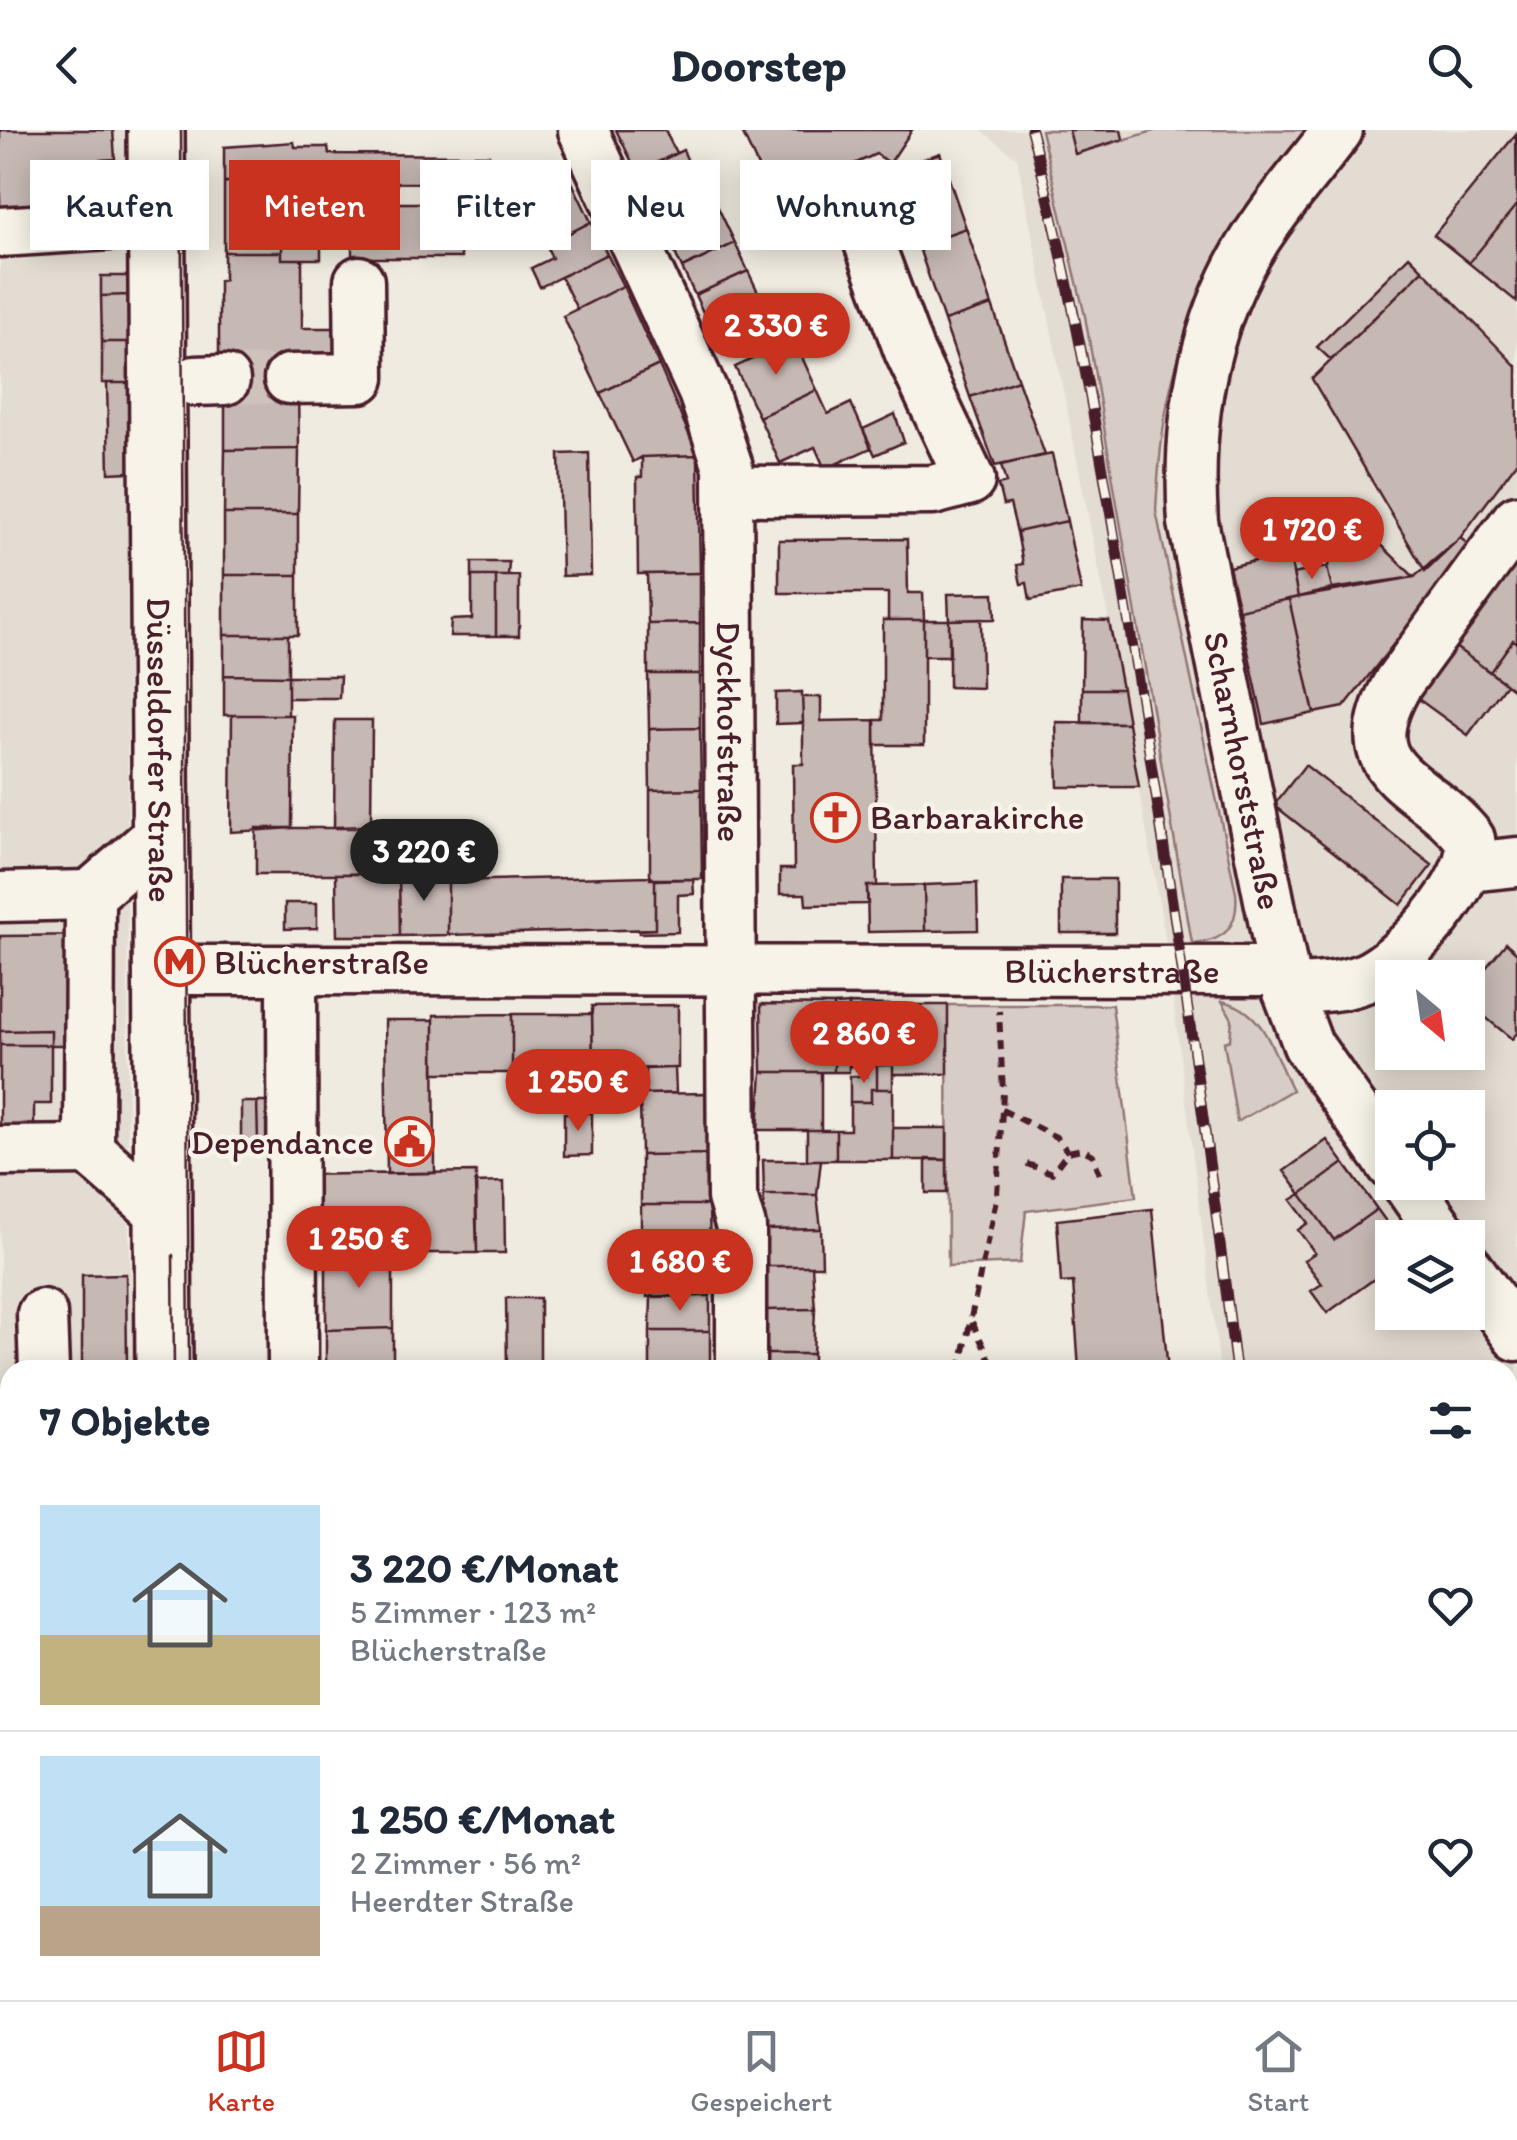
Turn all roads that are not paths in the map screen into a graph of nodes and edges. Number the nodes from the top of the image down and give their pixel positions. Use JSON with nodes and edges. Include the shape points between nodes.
{"nodes":[{"id":1,"x":156,"y":130,"type":"edge"},
{"id":2,"x":193,"y":130,"type":"edge"},
{"id":3,"x":583,"y":130,"type":"edge"},
{"id":4,"x":1338,"y":130,"type":"edge"},
{"id":5,"x":156,"y":160,"type":"edge"},
{"id":6,"x":30,"y":230,"type":"edge"},
{"id":7,"x":0,"y":232,"type":"edge"},
{"id":8,"x":156,"y":250,"type":"edge"},
{"id":9,"x":872,"y":250,"type":"edge"},
{"id":10,"x":359,"y":281,"type":"dead end"},
{"id":11,"x":289,"y":380,"type":"tunnel mouth"},
{"id":12,"x":730,"y":491,"type":"junction"},
{"id":13,"x":1517,"y":520,"type":"edge"},
{"id":14,"x":160,"y":834,"type":"junction"},
{"id":15,"x":1517,"y":862,"type":"edge"},
{"id":16,"x":1469,"y":867,"type":"junction"},
{"id":17,"x":90,"y":895,"type":"junction"},
{"id":18,"x":0,"y":897,"type":"edge"},
{"id":19,"x":178,"y":970,"type":"junction"},
{"id":20,"x":292,"y":971,"type":"junction"},
{"id":21,"x":732,"y":972,"type":"junction"},
{"id":22,"x":1285,"y":980,"type":"junction"},
{"id":23,"x":1375,"y":1140,"type":"edge"},
{"id":24,"x":89,"y":1150,"type":"junction"},
{"id":25,"x":0,"y":1152,"type":"edge"},
{"id":26,"x":161,"y":1212,"type":"junction"},
{"id":27,"x":1485,"y":1285,"type":"edge"},
{"id":28,"x":1510,"y":1311,"type":"edge"},
{"id":29,"x":42,"y":1314,"type":"dead end"},
{"id":30,"x":44,"y":1360,"type":"edge"},
{"id":31,"x":164,"y":1360,"type":"edge"},
{"id":32,"x":200,"y":1360,"type":"edge"},
{"id":33,"x":293,"y":1360,"type":"edge"},
{"id":34,"x":741,"y":1360,"type":"edge"}],
"edges":[{"from":1,"to":5,"type":"main road","name":"Düsseldorfer Straße"},
{"from":2,"to":19,"type":"main road","name":"Düsseldorfer Straße","via":[[210,380]]},
{"from":3,"to":12,"type":"street","name":"Dyckhofstraße","via":[[703,392]]},
{"from":4,"to":22,"type":"street","name":"Scharnhorststraße","via":[[1266,223],[1233,280],[1196,394],[1189,456],[1193,522]]},
{"from":6,"to":7,"type":"street"},
{"from":8,"to":14,"type":"main road","name":"Düsseldorfer Straße"},
{"from":9,"to":12,"type":"street","via":[[909,351],[970,480],[934,490]]},
{"from":10,"to":11,"type":"street","via":[[360,378]]},
{"from":12,"to":21,"type":"street","name":"Dyckhofstraße"},
{"from":13,"to":16,"type":"street","via":[[1398,683],[1383,708],[1378,735],[1382,758],[1394,773],[1470,839]]},
{"from":14,"to":17,"type":"street"},
{"from":14,"to":19,"type":"main road","name":"Düsseldorfer Straße"},
{"from":15,"to":16,"type":"street"},
{"from":16,"to":22,"type":"street","name":"Blücherstraße","via":[[1430,921],[1370,976],[1339,987]]},
{"from":17,"to":18,"type":"street"},
{"from":17,"to":24,"type":"street"},
{"from":19,"to":20,"type":"street","name":"Blücherstraße"},
{"from":19,"to":26,"type":"main road","name":"Düsseldorfer Straße"},
{"from":19,"to":32,"type":"main road","name":"Düsseldorfer Straße"},
{"from":20,"to":21,"type":"street","name":"Blücherstraße"},
{"from":20,"to":33,"type":"street"},
{"from":21,"to":22,"type":"street","name":"Blücherstraße"},
{"from":21,"to":34,"type":"street","name":"Dyckhofstraße","via":[[732,1197],[741,1227]]},
{"from":22,"to":23,"type":"street","name":"Scharnhorststraße","via":[[1308,1045]]},
{"from":24,"to":25,"type":"street"},
{"from":24,"to":26,"type":"street"},
{"from":26,"to":31,"type":"main road","name":"Düsseldorfer Straße"},
{"from":27,"to":28,"type":"street"},
{"from":29,"to":30,"type":"street"}]}
